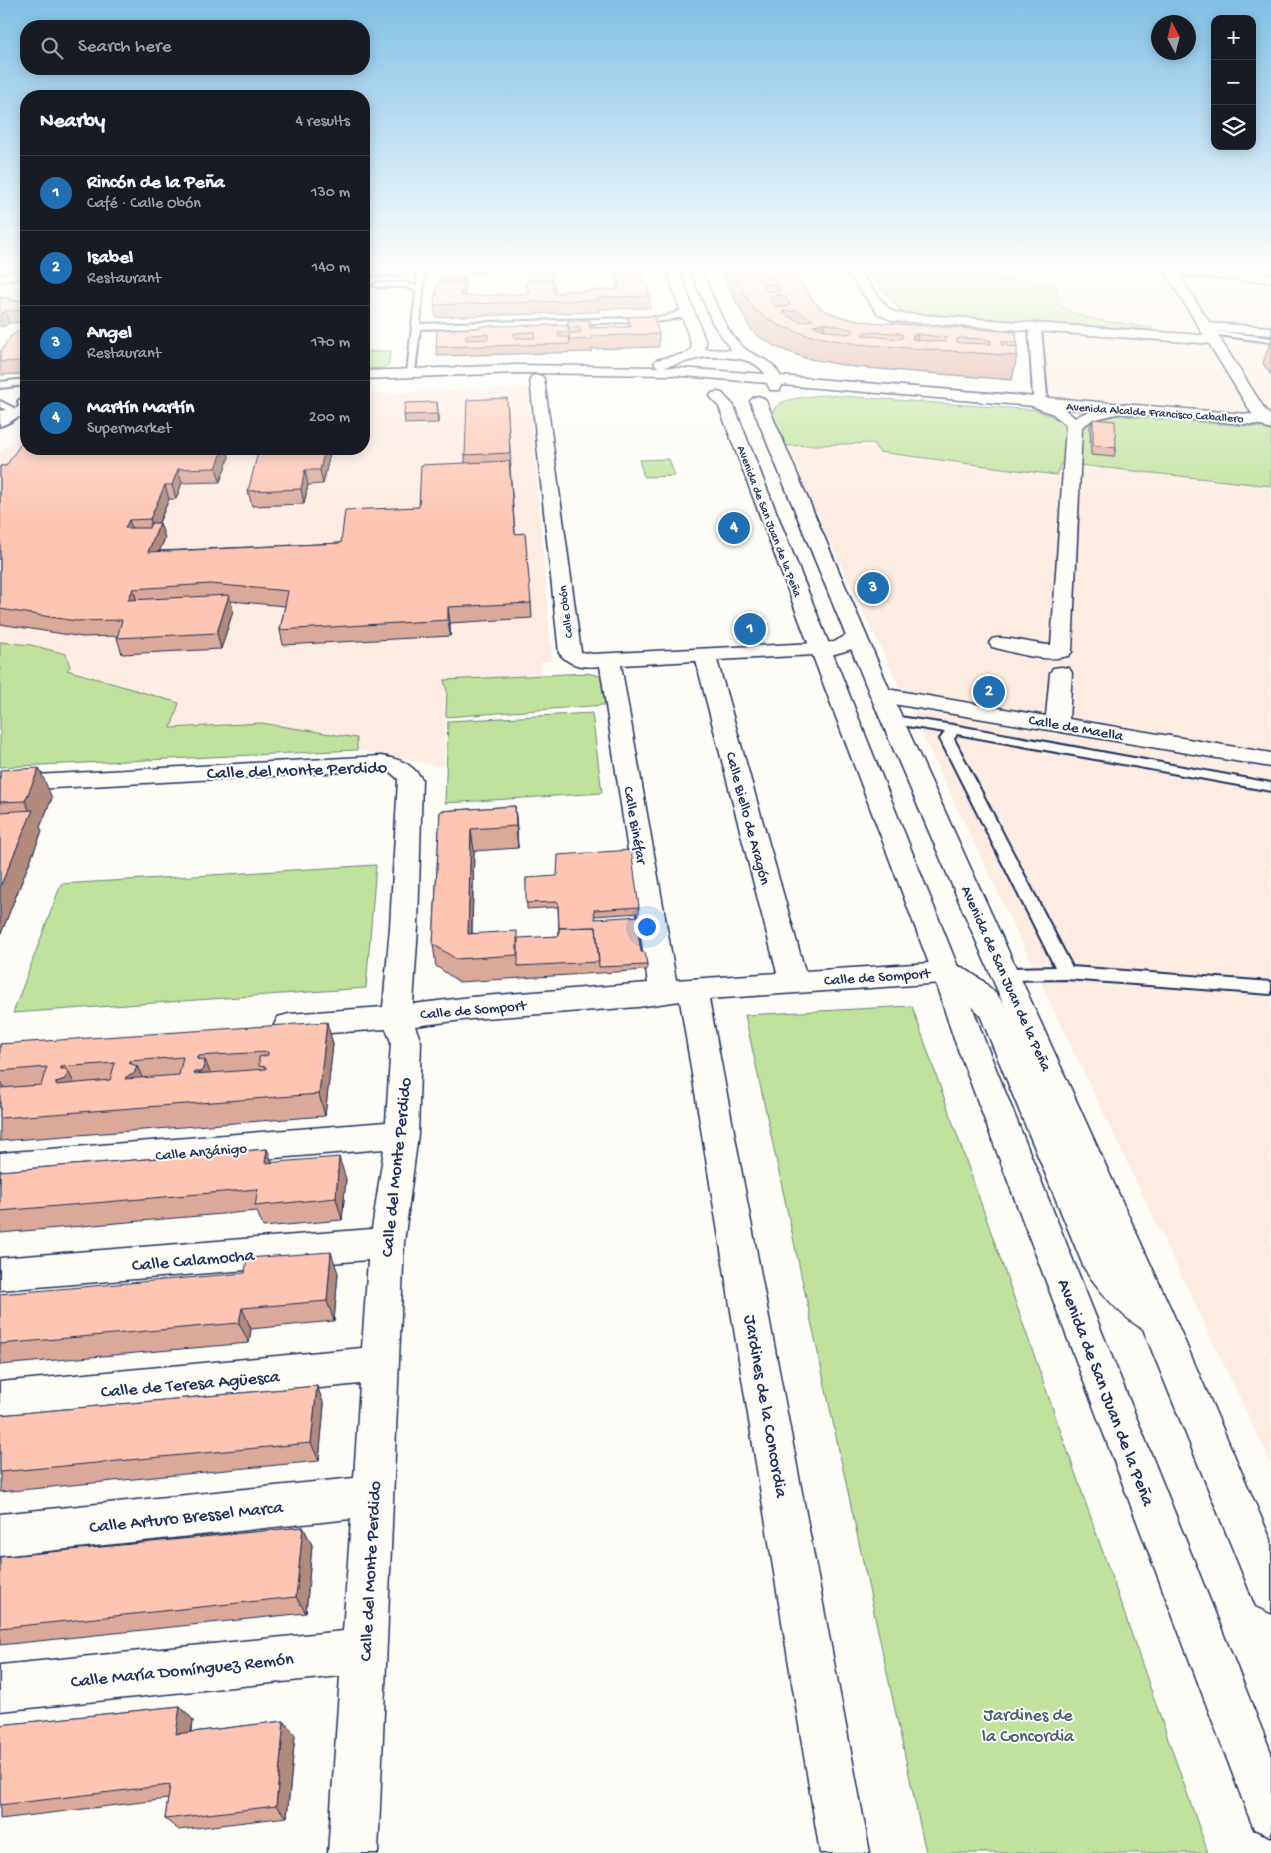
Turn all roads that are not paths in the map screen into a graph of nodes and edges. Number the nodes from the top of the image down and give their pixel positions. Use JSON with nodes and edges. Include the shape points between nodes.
{"nodes":[{"id":1,"x":413,"y":353,"type":"edge"},
{"id":2,"x":694,"y":353,"type":"edge"},
{"id":3,"x":710,"y":353,"type":"edge"},
{"id":4,"x":733,"y":353,"type":"edge"},
{"id":5,"x":1036,"y":353,"type":"edge"},
{"id":6,"x":1223,"y":353,"type":"edge"},
{"id":7,"x":746,"y":355,"type":"joint"},
{"id":8,"x":691,"y":356,"type":"junction"},
{"id":9,"x":760,"y":361,"type":"junction"},
{"id":10,"x":627,"y":370,"type":"junction"},
{"id":11,"x":411,"y":372,"type":"junction"},
{"id":12,"x":370,"y":375,"type":"edge"},
{"id":13,"x":688,"y":377,"type":"junction"},
{"id":14,"x":537,"y":379,"type":"junction"},
{"id":15,"x":20,"y":383,"type":"edge"},
{"id":16,"x":370,"y":384,"type":"edge"},
{"id":17,"x":0,"y":385,"type":"edge"},
{"id":18,"x":859,"y":388,"type":"junction"},
{"id":19,"x":769,"y":391,"type":"junction"},
{"id":20,"x":717,"y":396,"type":"junction"},
{"id":21,"x":1039,"y":399,"type":"junction"},
{"id":22,"x":15,"y":409,"type":"edge"},
{"id":23,"x":1120,"y":409,"type":"junction"},
{"id":24,"x":1269,"y":422,"type":"edge"},
{"id":25,"x":0,"y":425,"type":"edge"},
{"id":26,"x":1074,"y":425,"type":"junction"},
{"id":27,"x":857,"y":637,"type":"junction"},
{"id":28,"x":998,"y":643,"type":"dead end"},
{"id":29,"x":820,"y":648,"type":"junction"},
{"id":30,"x":705,"y":654,"type":"junction"},
{"id":31,"x":609,"y":659,"type":"junction"},
{"id":32,"x":1061,"y":673,"type":"dead end"},
{"id":33,"x":887,"y":707,"type":"junction"},
{"id":34,"x":1057,"y":723,"type":"junction"},
{"id":35,"x":952,"y":729,"type":"junction"},
{"id":36,"x":1271,"y":760,"type":"edge"},
{"id":37,"x":0,"y":784,"type":"edge"},
{"id":38,"x":1271,"y":787,"type":"edge"},
{"id":39,"x":946,"y":972,"type":"junction"},
{"id":40,"x":1066,"y":973,"type":"junction"},
{"id":41,"x":1005,"y":974,"type":"junction"},
{"id":42,"x":793,"y":981,"type":"junction"},
{"id":43,"x":1271,"y":988,"type":"edge"},
{"id":44,"x":678,"y":990,"type":"junction"},
{"id":45,"x":397,"y":1017,"type":"junction"},
{"id":46,"x":265,"y":1027,"type":"edge"},
{"id":47,"x":402,"y":1134,"type":"junction"},
{"id":48,"x":0,"y":1167,"type":"edge"},
{"id":49,"x":387,"y":1243,"type":"junction"},
{"id":50,"x":0,"y":1274,"type":"edge"},
{"id":51,"x":1157,"y":1320,"type":"junction"},
{"id":52,"x":380,"y":1364,"type":"junction"},
{"id":53,"x":0,"y":1401,"type":"edge"},
{"id":54,"x":373,"y":1496,"type":"junction"},
{"id":55,"x":0,"y":1535,"type":"edge"},
{"id":56,"x":1271,"y":1591,"type":"edge"},
{"id":57,"x":364,"y":1650,"type":"junction"},
{"id":58,"x":0,"y":1688,"type":"edge"},
{"id":59,"x":1271,"y":1812,"type":"edge"},
{"id":60,"x":352,"y":1853,"type":"edge"},
{"id":61,"x":845,"y":1853,"type":"edge"}],
"edges":[{"from":1,"to":11,"type":"lane"},
{"from":2,"to":8,"type":"main road"},
{"from":3,"to":8,"type":"main road"},
{"from":4,"to":7,"type":"main road"},
{"from":5,"to":21,"type":"street"},
{"from":6,"to":24,"type":"main road","via":[[1256,408]]},
{"from":7,"to":9,"type":"main road","name":"Avenida Alcalde Francisco Caballero"},
{"from":8,"to":10,"type":"main road"},
{"from":8,"to":13,"type":"main road","via":[[685,364]]},
{"from":9,"to":18,"type":"main road","name":"Avenida Alcalde Francisco Caballero"},
{"from":9,"to":19,"type":"main road","via":[[768,367]]},
{"from":10,"to":11,"type":"main road"},
{"from":10,"to":13,"type":"main road"},
{"from":11,"to":12,"type":"main road"},
{"from":13,"to":14,"type":"main road"},
{"from":13,"to":19,"type":"main road","name":"Avenida Alcalde Francisco Caballero"},
{"from":13,"to":20,"type":"main road","name":"Avenida de San Juan de la Peña"},
{"from":14,"to":16,"type":"main road"},
{"from":14,"to":31,"type":"main road","name":"Calle Obón","via":[[570,653],[579,659]]},
{"from":15,"to":17,"type":"lane"},
{"from":18,"to":19,"type":"main road","name":"Avenida Alcalde Francisco Caballero","via":[[790,394]]},
{"from":18,"to":21,"type":"main road","name":"Avenida Alcalde Francisco Caballero"},
{"from":19,"to":20,"type":"main road","name":"Avenida de San Juan de la Peña","via":[[732,400]]},
{"from":19,"to":27,"type":"main road","name":"Avenida de San Juan de la Peña"},
{"from":20,"to":29,"type":"main road","name":"Avenida de San Juan de la Peña","via":[[726,406]]},
{"from":21,"to":23,"type":"main road","name":"Avenida Alcalde Francisco Caballero"},
{"from":21,"to":26,"type":"main road"},
{"from":22,"to":25,"type":"main road"},
{"from":23,"to":24,"type":"main road","name":"Avenida Alcalde Francisco Caballero"},
{"from":23,"to":26,"type":"main road","via":[[1087,417]]},
{"from":26,"to":28,"type":"main road","via":[[1061,652],[1034,651]]},
{"from":27,"to":29,"type":"main road","via":[[845,645]]},
{"from":27,"to":33,"type":"main road","name":"Avenida de San Juan de la Peña"},
{"from":29,"to":30,"type":"main road","name":"Calle Obón"},
{"from":29,"to":39,"type":"main road","name":"Avenida de San Juan de la Peña"},
{"from":30,"to":31,"type":"main road","name":"Calle Obón"},
{"from":30,"to":42,"type":"main road","name":"Calle Biello de Aragón"},
{"from":31,"to":44,"type":"main road","name":"Calle Binéfar"},
{"from":32,"to":34,"type":"main road"},
{"from":33,"to":34,"type":"main road","name":"Calle de Maella"},
{"from":33,"to":35,"type":"lane"},
{"from":33,"to":41,"type":"main road","name":"Avenida de San Juan de la Peña"},
{"from":34,"to":36,"type":"main road","name":"Calle de Maella"},
{"from":35,"to":38,"type":"lane"},
{"from":35,"to":40,"type":"lane","via":[[947,739]]},
{"from":37,"to":45,"type":"main road","name":"Calle del Monte Perdido","via":[[358,763],[381,763],[406,770],[411,787]]},
{"from":39,"to":42,"type":"main road","name":"Calle de Somport"},
{"from":39,"to":51,"type":"main road","name":"Avenida de San Juan de la Peña","via":[[972,987],[993,1012],[1096,1257],[1134,1303]]},
{"from":39,"to":59,"type":"main road","name":"Avenida de San Juan de la Peña","via":[[973,1049]]},
{"from":40,"to":41,"type":"lane"},
{"from":40,"to":43,"type":"lane"},
{"from":41,"to":51,"type":"main road","name":"Avenida de San Juan de la Peña"},
{"from":42,"to":44,"type":"main road","name":"Calle de Somport"},
{"from":44,"to":45,"type":"main road","name":"Calle de Somport"},
{"from":44,"to":61,"type":"main road","name":"Jardines de la Concordia"},
{"from":45,"to":46,"type":"main road","name":"Calle de Somport"},
{"from":45,"to":47,"type":"main road","name":"Calle del Monte Perdido","via":[[406,1042]]},
{"from":47,"to":48,"type":"main road","name":"Calle Anzánigo"},
{"from":47,"to":49,"type":"main road","name":"Calle del Monte Perdido"},
{"from":49,"to":50,"type":"main road","name":"Calle Calamocha"},
{"from":49,"to":52,"type":"main road","name":"Calle del Monte Perdido"},
{"from":51,"to":56,"type":"main road","name":"Avenida de San Juan de la Peña"},
{"from":52,"to":53,"type":"main road","name":"Calle de Teresa Agüesca"},
{"from":52,"to":54,"type":"main road","name":"Calle del Monte Perdido"},
{"from":54,"to":55,"type":"main road","name":"Calle Arturo Bressel Marca"},
{"from":54,"to":57,"type":"main road","name":"Calle del Monte Perdido"},
{"from":57,"to":58,"type":"main road","name":"Calle María Domínguez Remón"},
{"from":57,"to":60,"type":"main road","name":"Calle del Monte Perdido"}]}
